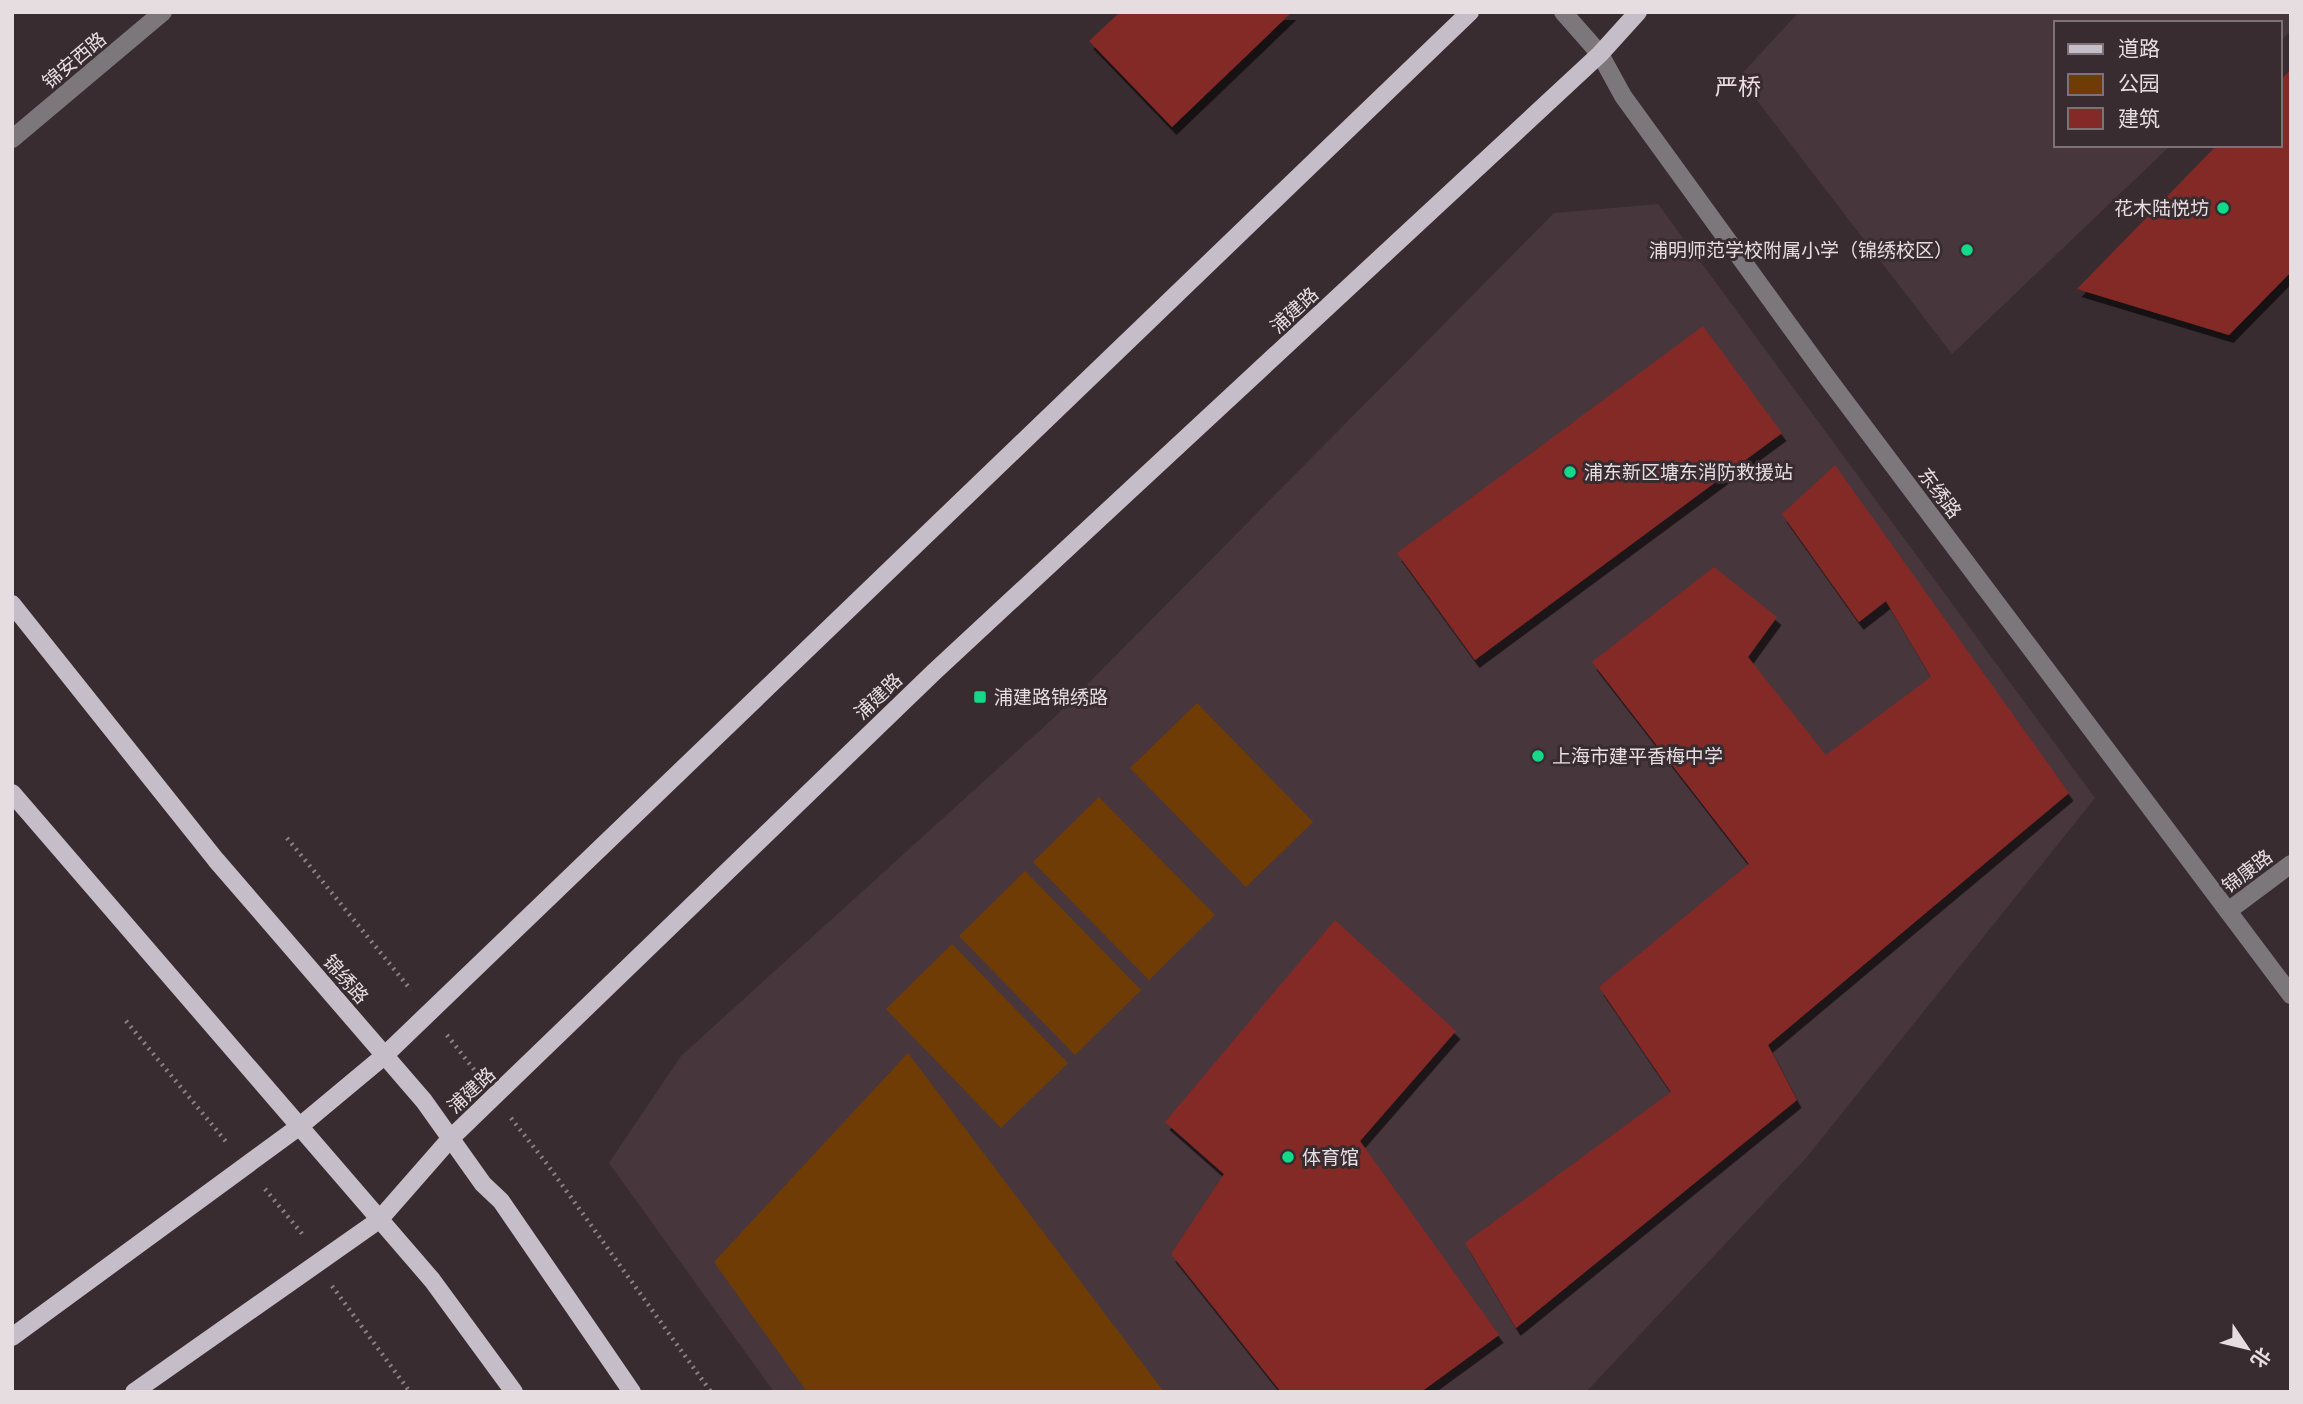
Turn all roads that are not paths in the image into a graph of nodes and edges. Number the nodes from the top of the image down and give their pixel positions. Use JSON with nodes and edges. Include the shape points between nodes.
{"nodes":[{"id":1,"x":163,"y":12,"type":"edge"},
{"id":2,"x":1470,"y":12,"type":"edge"},
{"id":3,"x":1563,"y":12,"type":"edge"},
{"id":4,"x":1638,"y":12,"type":"edge"},
{"id":5,"x":1600,"y":54,"type":"junction"},
{"id":6,"x":12,"y":139,"type":"edge"},
{"id":7,"x":12,"y":604,"type":"edge"},
{"id":8,"x":12,"y":793,"type":"edge"},
{"id":9,"x":2291,"y":864,"type":"edge"},
{"id":10,"x":2228,"y":911,"type":"junction"},
{"id":11,"x":2291,"y":995,"type":"edge"},
{"id":12,"x":384,"y":1056,"type":"junction"},
{"id":13,"x":300,"y":1126,"type":"junction"},
{"id":14,"x":450,"y":1139,"type":"junction"},
{"id":15,"x":379,"y":1220,"type":"junction"},
{"id":16,"x":12,"y":1337,"type":"edge"},
{"id":17,"x":134,"y":1392,"type":"edge"},
{"id":18,"x":514,"y":1392,"type":"edge"},
{"id":19,"x":632,"y":1392,"type":"edge"}],
"edges":[{"from":1,"to":6,"type":"street","name":"锦安西路"},
{"from":2,"to":12,"type":"main road"},
{"from":3,"to":5,"type":"street","name":"东绣路"},
{"from":4,"to":5,"type":"main road","name":"浦建路"},
{"from":5,"to":10,"type":"street","name":"东绣路","via":[[1623,96],[1826,376]]},
{"from":5,"to":14,"type":"main road","name":"浦建路","via":[[934,672]]},
{"from":7,"to":12,"type":"main road","name":"锦绣路","via":[[216,860]]},
{"from":8,"to":13,"type":"main road"},
{"from":9,"to":10,"type":"street","name":"锦康路"},
{"from":10,"to":11,"type":"street","name":"东绣路"},
{"from":12,"to":13,"type":"main road"},
{"from":12,"to":14,"type":"main road","name":"锦绣路"},
{"from":13,"to":15,"type":"main road"},
{"from":13,"to":16,"type":"main road"},
{"from":14,"to":15,"type":"main road","name":"浦建路"},
{"from":14,"to":19,"type":"main road","name":"锦绣路","via":[[500,1201]]},
{"from":15,"to":17,"type":"main road","name":"浦建路"},
{"from":15,"to":18,"type":"main road","via":[[432,1280]]}]}
